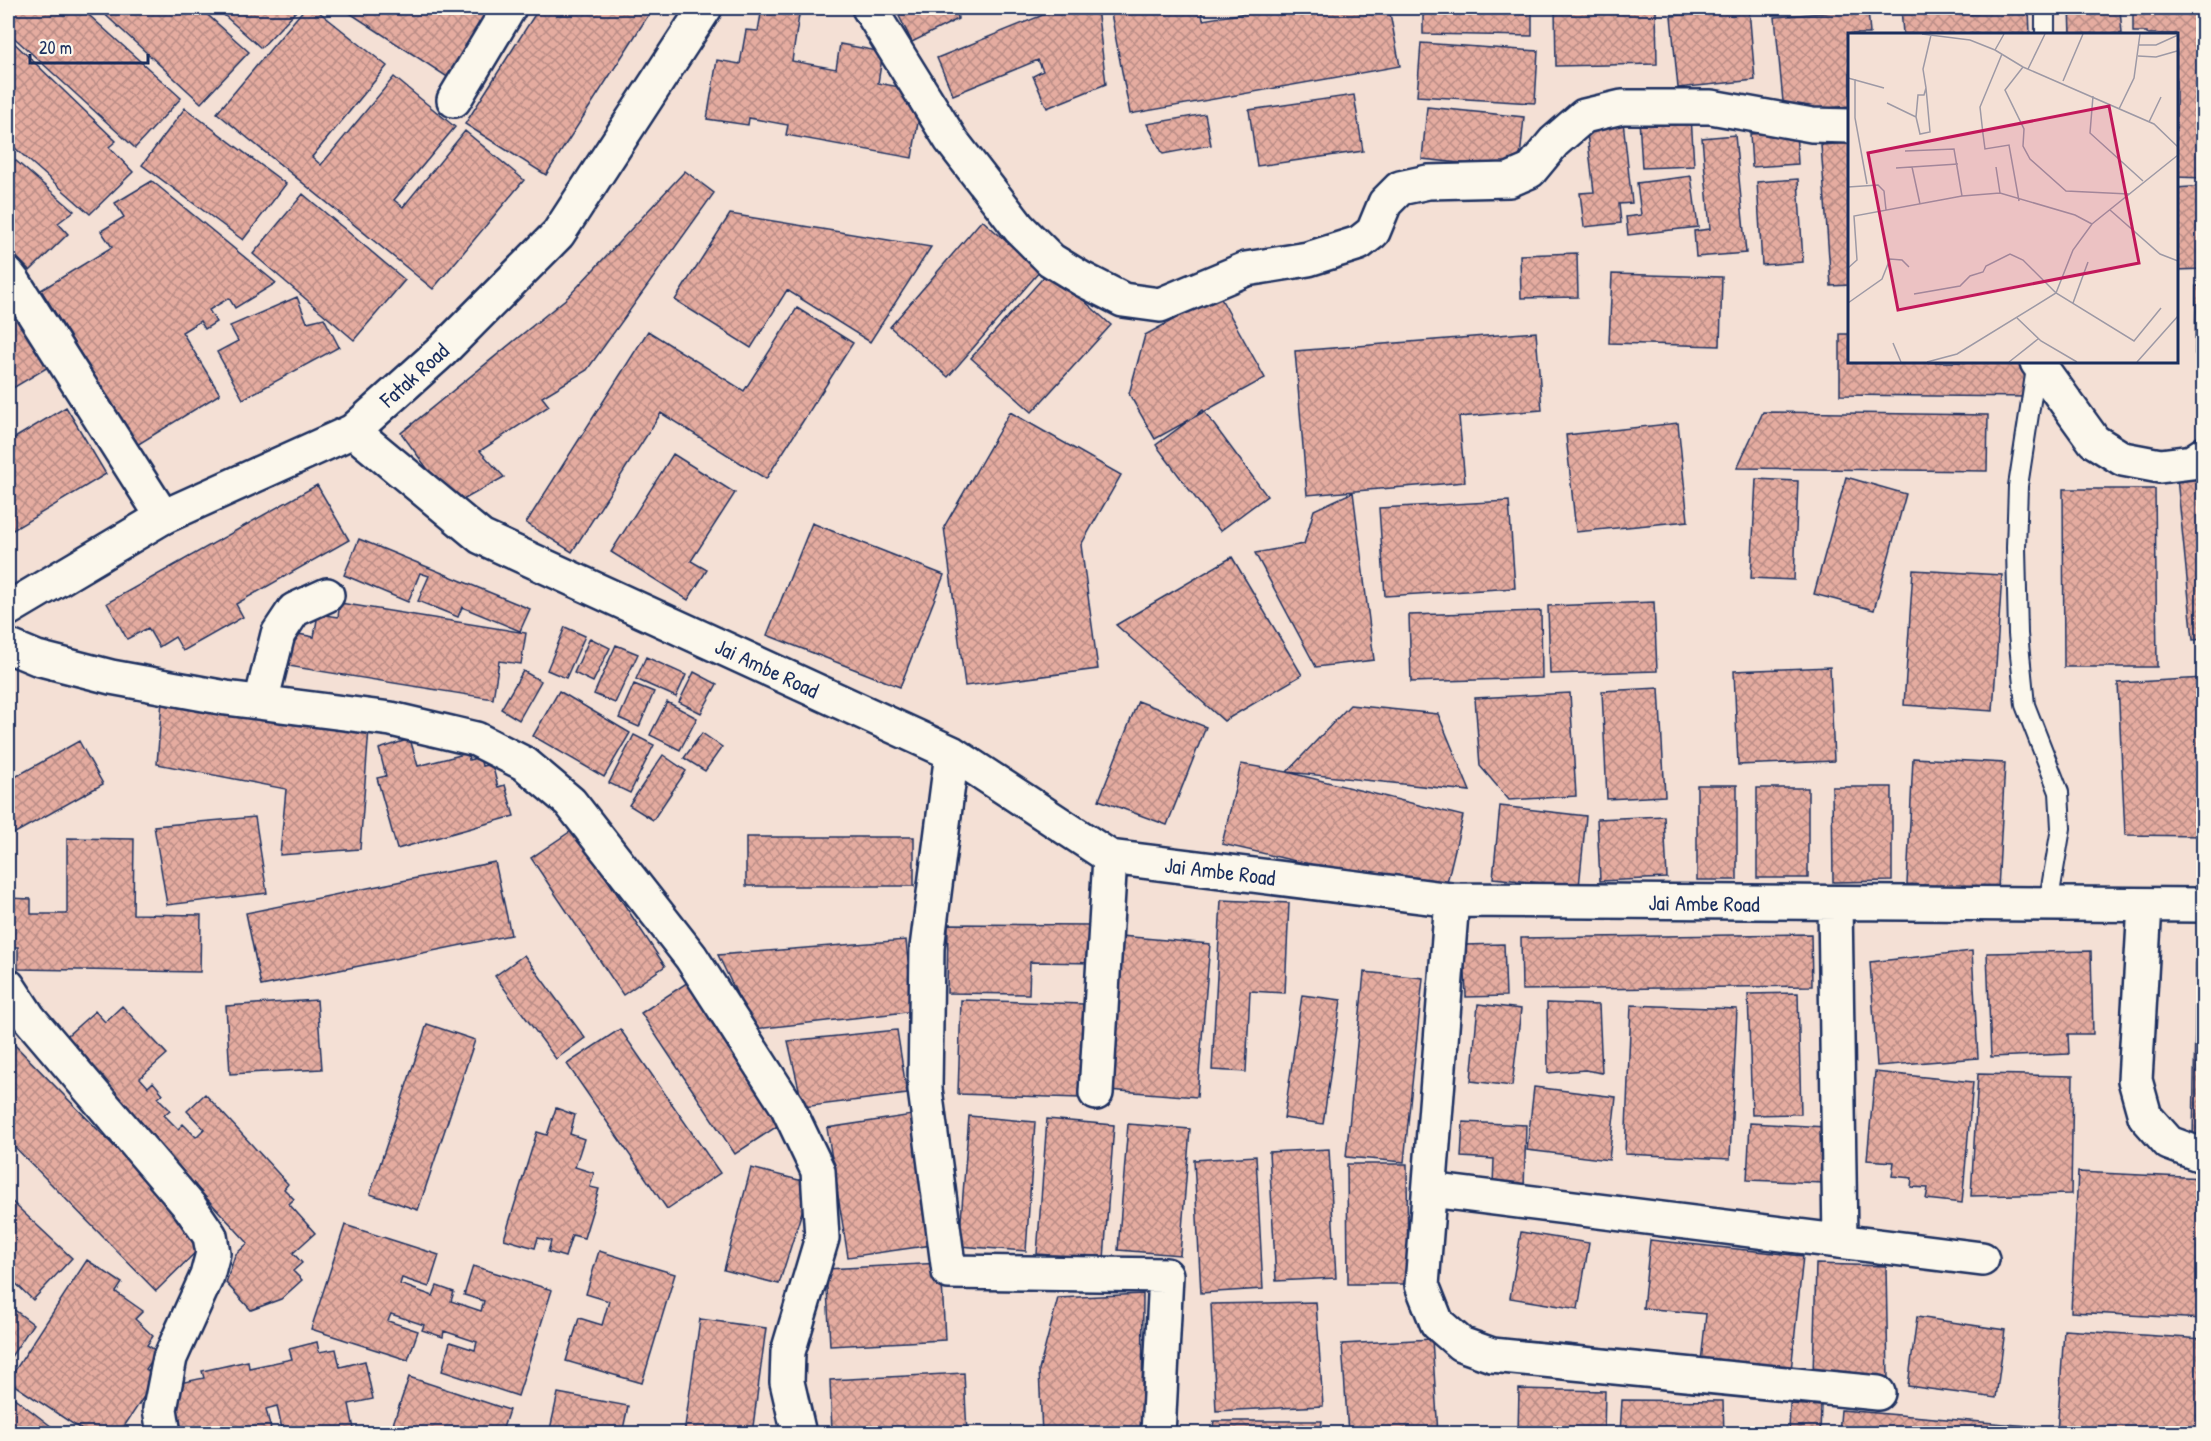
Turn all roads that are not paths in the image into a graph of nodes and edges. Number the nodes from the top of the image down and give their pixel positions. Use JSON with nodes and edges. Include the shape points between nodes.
{"nodes":[{"id":1,"x":509,"y":8,"type":"edge"},
{"id":2,"x":705,"y":8,"type":"edge"},
{"id":3,"x":868,"y":8,"type":"edge"},
{"id":4,"x":2045,"y":8,"type":"edge"},
{"id":5,"x":2045,"y":33,"type":"edge"},
{"id":6,"x":454,"y":100,"type":"dead end"},
{"id":7,"x":1848,"y":126,"type":"edge"},
{"id":8,"x":8,"y":275,"type":"edge"},
{"id":9,"x":2037,"y":363,"type":"edge"},
{"id":10,"x":2038,"y":363,"type":"edge"},
{"id":11,"x":352,"y":431,"type":"junction"},
{"id":12,"x":2204,"y":453,"type":"edge"},
{"id":13,"x":163,"y":517,"type":"junction"},
{"id":14,"x":327,"y":595,"type":"dead end"},
{"id":15,"x":8,"y":609,"type":"edge"},
{"id":16,"x":8,"y":646,"type":"edge"},
{"id":17,"x":261,"y":702,"type":"junction"},
{"id":18,"x":952,"y":753,"type":"junction"},
{"id":19,"x":1110,"y":857,"type":"junction"},
{"id":20,"x":1452,"y":900,"type":"junction"},
{"id":21,"x":1835,"y":904,"type":"junction"},
{"id":22,"x":2048,"y":905,"type":"junction"},
{"id":23,"x":2145,"y":905,"type":"junction"},
{"id":24,"x":2204,"y":905,"type":"edge"},
{"id":25,"x":8,"y":986,"type":"edge"},
{"id":26,"x":1096,"y":1093,"type":"dead end"},
{"id":27,"x":2204,"y":1156,"type":"edge"},
{"id":28,"x":1430,"y":1190,"type":"junction"},
{"id":29,"x":1840,"y":1241,"type":"junction"},
{"id":30,"x":1982,"y":1259,"type":"dead end"},
{"id":31,"x":1878,"y":1393,"type":"dead end"},
{"id":32,"x":164,"y":1434,"type":"edge"},
{"id":33,"x":799,"y":1434,"type":"edge"},
{"id":34,"x":1158,"y":1434,"type":"edge"}],
"edges":[{"from":1,"to":6,"type":"street"},
{"from":2,"to":11,"type":"street","name":"Fatak Road","via":[[558,234],[442,351]]},
{"from":3,"to":7,"type":"street","via":[[951,140],[1019,228],[1051,260],[1082,279],[1123,300],[1160,305],[1246,269],[1308,259],[1359,243],[1373,232],[1385,203],[1400,188],[1428,182],[1520,177],[1584,116],[1622,107],[1711,107],[1812,125]]},
{"from":4,"to":5,"type":"lane"},
{"from":8,"to":13,"type":"street"},
{"from":9,"to":22,"type":"lane","via":[[2018,486],[2016,548],[2025,705],[2059,792],[2061,828]]},
{"from":10,"to":12,"type":"street","via":[[2094,441],[2123,459],[2160,466],[2192,462]]},
{"from":11,"to":13,"type":"street","name":"Fatak Road"},
{"from":11,"to":18,"type":"street","name":"Jai Ambe Road","via":[[482,537]]},
{"from":13,"to":15,"type":"street","name":"Fatak Road"},
{"from":14,"to":17,"type":"street","via":[[294,610],[278,634]]},
{"from":16,"to":17,"type":"street","via":[[111,677]]},
{"from":17,"to":33,"type":"street","via":[[391,720],[476,739],[525,764],[570,802],[691,957],[787,1106],[818,1171],[822,1238],[788,1352],[787,1382]]},
{"from":18,"to":19,"type":"street","name":"Jai Ambe Road"},
{"from":18,"to":34,"type":"street","via":[[927,948],[925,1089],[949,1272],[1166,1275]]},
{"from":19,"to":20,"type":"street","name":"Jai Ambe Road"},
{"from":19,"to":26,"type":"street"},
{"from":20,"to":21,"type":"street","name":"Jai Ambe Road"},
{"from":20,"to":28,"type":"street"},
{"from":21,"to":22,"type":"street","name":"Jai Ambe Road"},
{"from":21,"to":29,"type":"street"},
{"from":22,"to":23,"type":"street","name":"Jai Ambe Road"},
{"from":23,"to":24,"type":"street","name":"Jai Ambe Road"},
{"from":23,"to":27,"type":"street","via":[[2134,1080],[2145,1116],[2169,1143]]},
{"from":25,"to":32,"type":"street","via":[[28,1018],[190,1207],[210,1236],[213,1253],[207,1276],[170,1358],[160,1409]]},
{"from":28,"to":29,"type":"street"},
{"from":28,"to":31,"type":"street","via":[[1422,1285],[1437,1323],[1461,1344],[1492,1355]]},
{"from":29,"to":30,"type":"street"}]}
